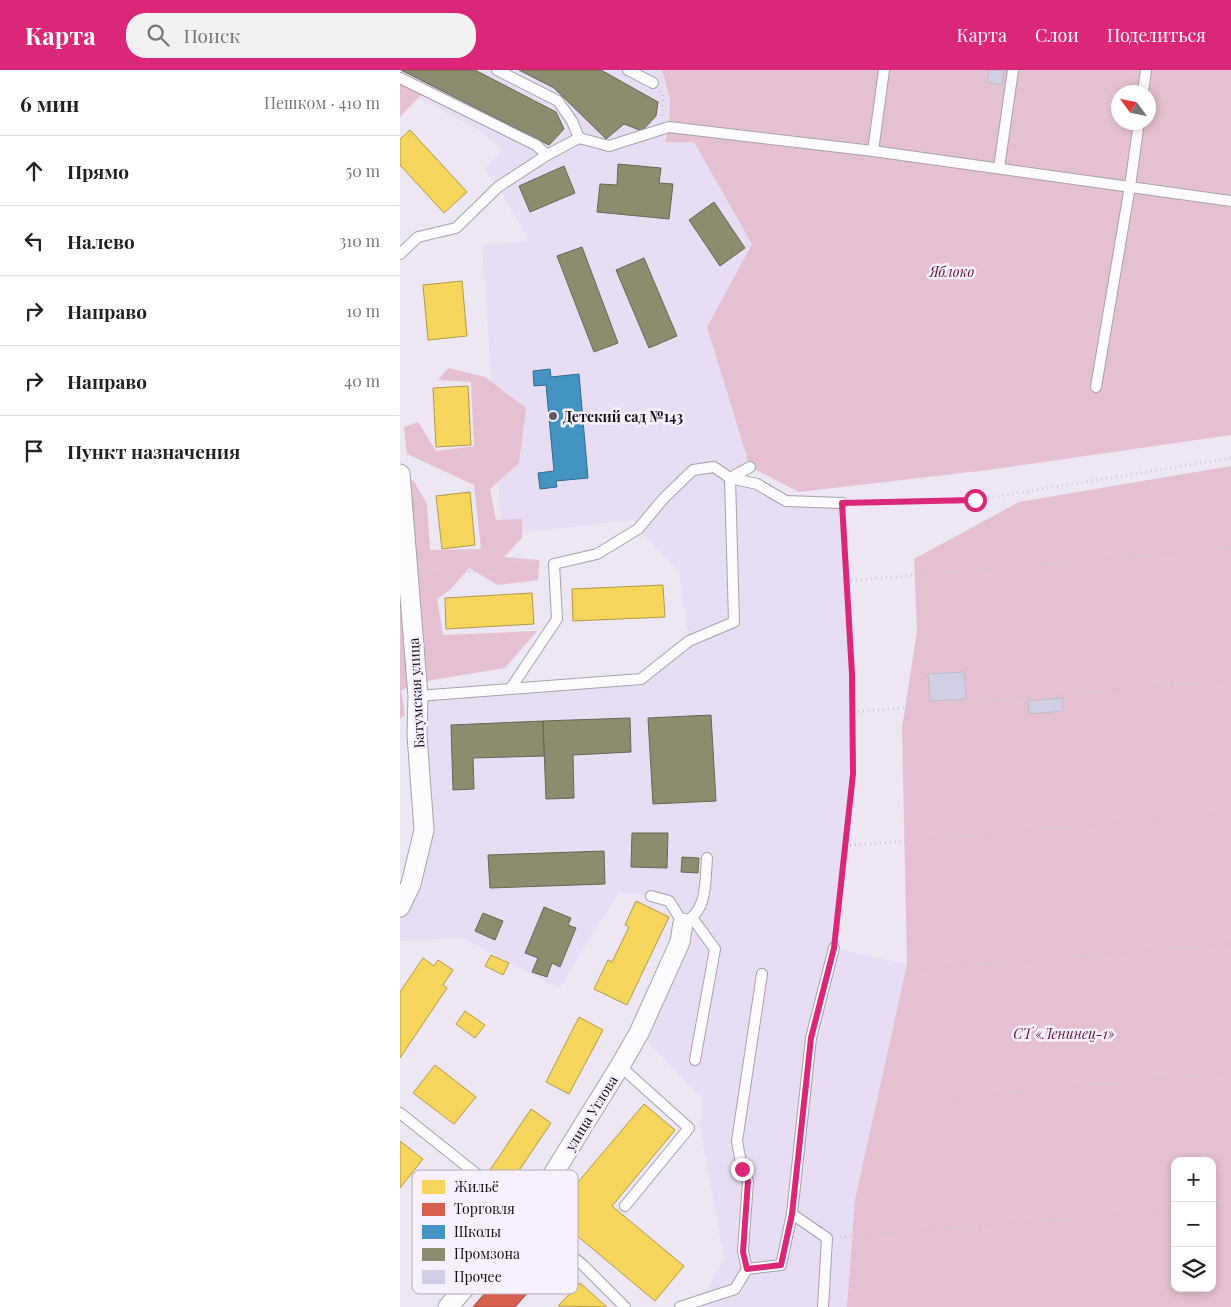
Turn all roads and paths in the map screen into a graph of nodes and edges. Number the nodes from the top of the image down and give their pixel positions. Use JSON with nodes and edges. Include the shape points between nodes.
{"nodes":[{"id":1,"x":497,"y":70,"type":"edge"},
{"id":2,"x":628,"y":70,"type":"edge"},
{"id":3,"x":884,"y":70,"type":"edge"},
{"id":4,"x":1013,"y":70,"type":"edge"},
{"id":5,"x":1146,"y":70,"type":"edge"},
{"id":6,"x":400,"y":78,"type":"edge"},
{"id":7,"x":653,"y":83,"type":"joint"},
{"id":8,"x":1144,"y":85,"type":"edge"},
{"id":9,"x":661,"y":129,"type":"junction"},
{"id":10,"x":1138,"y":130,"type":"edge"},
{"id":11,"x":579,"y":138,"type":"junction"},
{"id":12,"x":873,"y":151,"type":"junction"},
{"id":13,"x":547,"y":155,"type":"junction"},
{"id":14,"x":999,"y":168,"type":"junction"},
{"id":15,"x":1130,"y":186,"type":"junction"},
{"id":16,"x":1231,"y":201,"type":"edge"},
{"id":17,"x":400,"y":254,"type":"edge"},
{"id":18,"x":1096,"y":387,"type":"dead end"},
{"id":19,"x":1231,"y":458,"type":"edge"},
{"id":20,"x":750,"y":467,"type":"dead end"},
{"id":21,"x":400,"y":474,"type":"edge"},
{"id":22,"x":730,"y":478,"type":"junction"},
{"id":23,"x":842,"y":503,"type":"junction"},
{"id":24,"x":1231,"y":548,"type":"edge"},
{"id":25,"x":554,"y":564,"type":"junction"},
{"id":26,"x":408,"y":577,"type":"junction"},
{"id":27,"x":846,"y":581,"type":"junction"},
{"id":28,"x":1231,"y":680,"type":"edge"},
{"id":29,"x":511,"y":688,"type":"junction"},
{"id":30,"x":418,"y":696,"type":"junction"},
{"id":31,"x":852,"y":712,"type":"junction"},
{"id":32,"x":409,"y":736,"type":"edge"},
{"id":33,"x":1231,"y":813,"type":"edge"},
{"id":34,"x":845,"y":846,"type":"junction"},
{"id":35,"x":707,"y":858,"type":"dead end"},
{"id":36,"x":652,"y":896,"type":"dead end"},
{"id":37,"x":400,"y":907,"type":"edge"},
{"id":38,"x":688,"y":921,"type":"junction"},
{"id":39,"x":1231,"y":944,"type":"edge"},
{"id":40,"x":834,"y":948,"type":"joint"},
{"id":41,"x":916,"y":970,"type":"dead end"},
{"id":42,"x":762,"y":974,"type":"dead end"},
{"id":43,"x":694,"y":1060,"type":"dead end"},
{"id":44,"x":620,"y":1066,"type":"junction"},
{"id":45,"x":1231,"y":1072,"type":"edge"},
{"id":46,"x":932,"y":1100,"type":"dead end"},
{"id":47,"x":400,"y":1113,"type":"edge"},
{"id":48,"x":471,"y":1170,"type":"edge"},
{"id":49,"x":556,"y":1170,"type":"edge"},
{"id":50,"x":1231,"y":1205,"type":"edge"},
{"id":51,"x":625,"y":1206,"type":"dead end"},
{"id":52,"x":1216,"y":1207,"type":"edge"},
{"id":53,"x":1171,"y":1210,"type":"edge"},
{"id":54,"x":792,"y":1214,"type":"junction"},
{"id":55,"x":827,"y":1238,"type":"junction"},
{"id":56,"x":578,"y":1262,"type":"edge"},
{"id":57,"x":747,"y":1269,"type":"junction"},
{"id":58,"x":459,"y":1294,"type":"edge"},
{"id":59,"x":448,"y":1307,"type":"edge"},
{"id":60,"x":625,"y":1307,"type":"edge"},
{"id":61,"x":680,"y":1307,"type":"edge"},
{"id":62,"x":823,"y":1307,"type":"edge"}],
"edges":[{"from":1,"to":11,"type":"lane","via":[[558,101]]},
{"from":2,"to":7,"type":"lane"},
{"from":3,"to":12,"type":"lane"},
{"from":4,"to":14,"type":"lane"},
{"from":5,"to":8,"type":"lane"},
{"from":6,"to":13,"type":"lane","via":[[536,145]]},
{"from":7,"to":9,"type":"path","via":[[663,95]]},
{"from":9,"to":11,"type":"lane","via":[[608,146]]},
{"from":9,"to":12,"type":"lane","via":[[669,127]]},
{"from":10,"to":15,"type":"lane"},
{"from":11,"to":13,"type":"lane"},
{"from":12,"to":14,"type":"lane"},
{"from":13,"to":17,"type":"lane","via":[[498,187],[456,228],[418,237]]},
{"from":14,"to":15,"type":"lane"},
{"from":15,"to":16,"type":"lane"},
{"from":15,"to":18,"type":"lane"},
{"from":19,"to":23,"type":"path","via":[[975,500]]},
{"from":20,"to":22,"type":"lane"},
{"from":21,"to":26,"type":"street","name":"Батумская улица"},
{"from":22,"to":23,"type":"lane","via":[[757,484],[786,501]]},
{"from":22,"to":25,"type":"lane","via":[[714,467],[693,470],[638,530],[597,554]]},
{"from":22,"to":29,"type":"lane","via":[[734,622],[689,641],[641,678]]},
{"from":23,"to":27,"type":"path"},
{"from":24,"to":27,"type":"path"},
{"from":25,"to":26,"type":"path"},
{"from":25,"to":29,"type":"lane","via":[[558,619]]},
{"from":26,"to":30,"type":"street","name":"Батумская улица"},
{"from":27,"to":31,"type":"path"},
{"from":28,"to":31,"type":"path"},
{"from":29,"to":30,"type":"lane"},
{"from":30,"to":32,"type":"street","name":"Батумская улица"},
{"from":31,"to":34,"type":"path","via":[[853,774]]},
{"from":32,"to":37,"type":"street","name":"Батумская улица","via":[[424,830],[411,884]]},
{"from":33,"to":34,"type":"path"},
{"from":34,"to":40,"type":"path"},
{"from":35,"to":38,"type":"lane","via":[[703,901]]},
{"from":36,"to":38,"type":"lane","via":[[669,901]]},
{"from":38,"to":43,"type":"lane","via":[[715,950]]},
{"from":38,"to":44,"type":"street","name":"улица Углова","via":[[639,1033]]},
{"from":39,"to":41,"type":"path"},
{"from":40,"to":54,"type":"lane","via":[[811,1038]]},
{"from":42,"to":57,"type":"lane","via":[[737,1142],[742,1169],[748,1181],[743,1252]]},
{"from":44,"to":49,"type":"street","name":"улица Углова"},
{"from":44,"to":51,"type":"lane","via":[[689,1128]]},
{"from":45,"to":46,"type":"path"},
{"from":47,"to":48,"type":"lane"},
{"from":50,"to":52,"type":"path"},
{"from":53,"to":55,"type":"path"},
{"from":54,"to":55,"type":"lane"},
{"from":54,"to":57,"type":"lane","via":[[781,1265]]},
{"from":55,"to":62,"type":"lane"},
{"from":56,"to":60,"type":"lane"},
{"from":57,"to":61,"type":"lane","via":[[735,1289]]},
{"from":58,"to":59,"type":"street","name":"улица Углова"}]}
